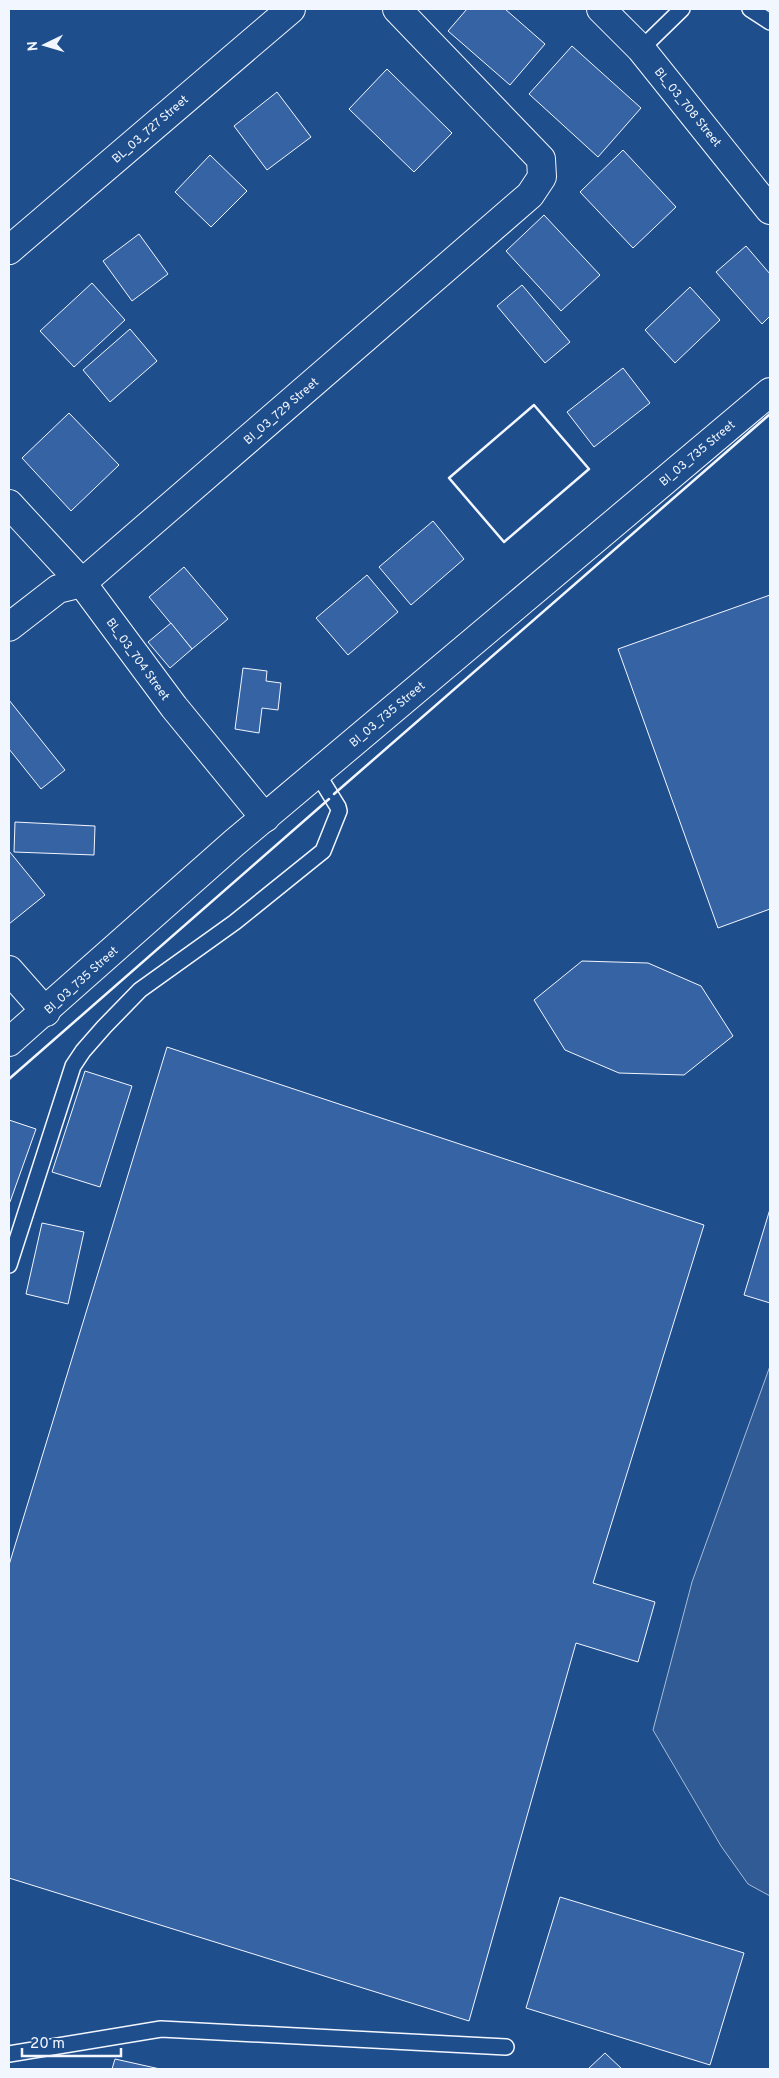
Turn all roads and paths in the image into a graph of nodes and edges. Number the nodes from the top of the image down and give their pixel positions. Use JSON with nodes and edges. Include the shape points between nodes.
{"nodes":[{"id":1,"x":291,"y":9,"type":"edge"},
{"id":2,"x":396,"y":9,"type":"edge"},
{"id":3,"x":602,"y":9,"type":"edge"},
{"id":4,"x":682,"y":9,"type":"edge"},
{"id":5,"x":750,"y":9,"type":"edge"},
{"id":6,"x":770,"y":22,"type":"edge"},
{"id":7,"x":641,"y":49,"type":"junction"},
{"id":8,"x":770,"y":210,"type":"edge"},
{"id":9,"x":9,"y":250,"type":"edge"},
{"id":10,"x":770,"y":392,"type":"edge"},
{"id":11,"x":9,"y":504,"type":"edge"},
{"id":12,"x":82,"y":584,"type":"junction"},
{"id":13,"x":9,"y":627,"type":"edge"},
{"id":14,"x":317,"y":773,"type":"junction"},
{"id":15,"x":265,"y":818,"type":"junction"},
{"id":16,"x":9,"y":970,"type":"edge"},
{"id":17,"x":46,"y":1012,"type":"junction"},
{"id":18,"x":9,"y":1042,"type":"edge"},
{"id":19,"x":9,"y":1265,"type":"edge"},
{"id":20,"x":506,"y":2047,"type":"dead end"},
{"id":21,"x":9,"y":2054,"type":"edge"}],
"edges":[{"from":1,"to":9,"type":"street","name":"BL_03_727 Street"},
{"from":2,"to":12,"type":"street","name":"Bl_03_729 Street","via":[[541,159],[542,177],[530,195]]},
{"from":3,"to":7,"type":"street","name":"BL_03_708 Street"},
{"from":4,"to":7,"type":"lane"},
{"from":5,"to":6,"type":"lane"},
{"from":7,"to":8,"type":"street","name":"BL_03_708 Street"},
{"from":10,"to":14,"type":"street","name":"Bl_03_735 Street"},
{"from":11,"to":12,"type":"street","name":"BL_03_704 Street"},
{"from":12,"to":13,"type":"street","name":"Bl_03_729 Street","via":[[58,589]]},
{"from":12,"to":15,"type":"street","name":"BL_03_704 Street","via":[[174,707]]},
{"from":14,"to":15,"type":"street","name":"Bl_03_735 Street"},
{"from":14,"to":19,"type":"lane","via":[[339,811],[323,851],[235,922],[140,990],[104,1027],[73,1066]]},
{"from":15,"to":17,"type":"street","name":"Bl_03_735 Street"},
{"from":16,"to":17,"type":"street"},
{"from":17,"to":18,"type":"street","name":"Bl_03_735 Street"},
{"from":20,"to":21,"type":"lane","via":[[161,2029]]}]}
